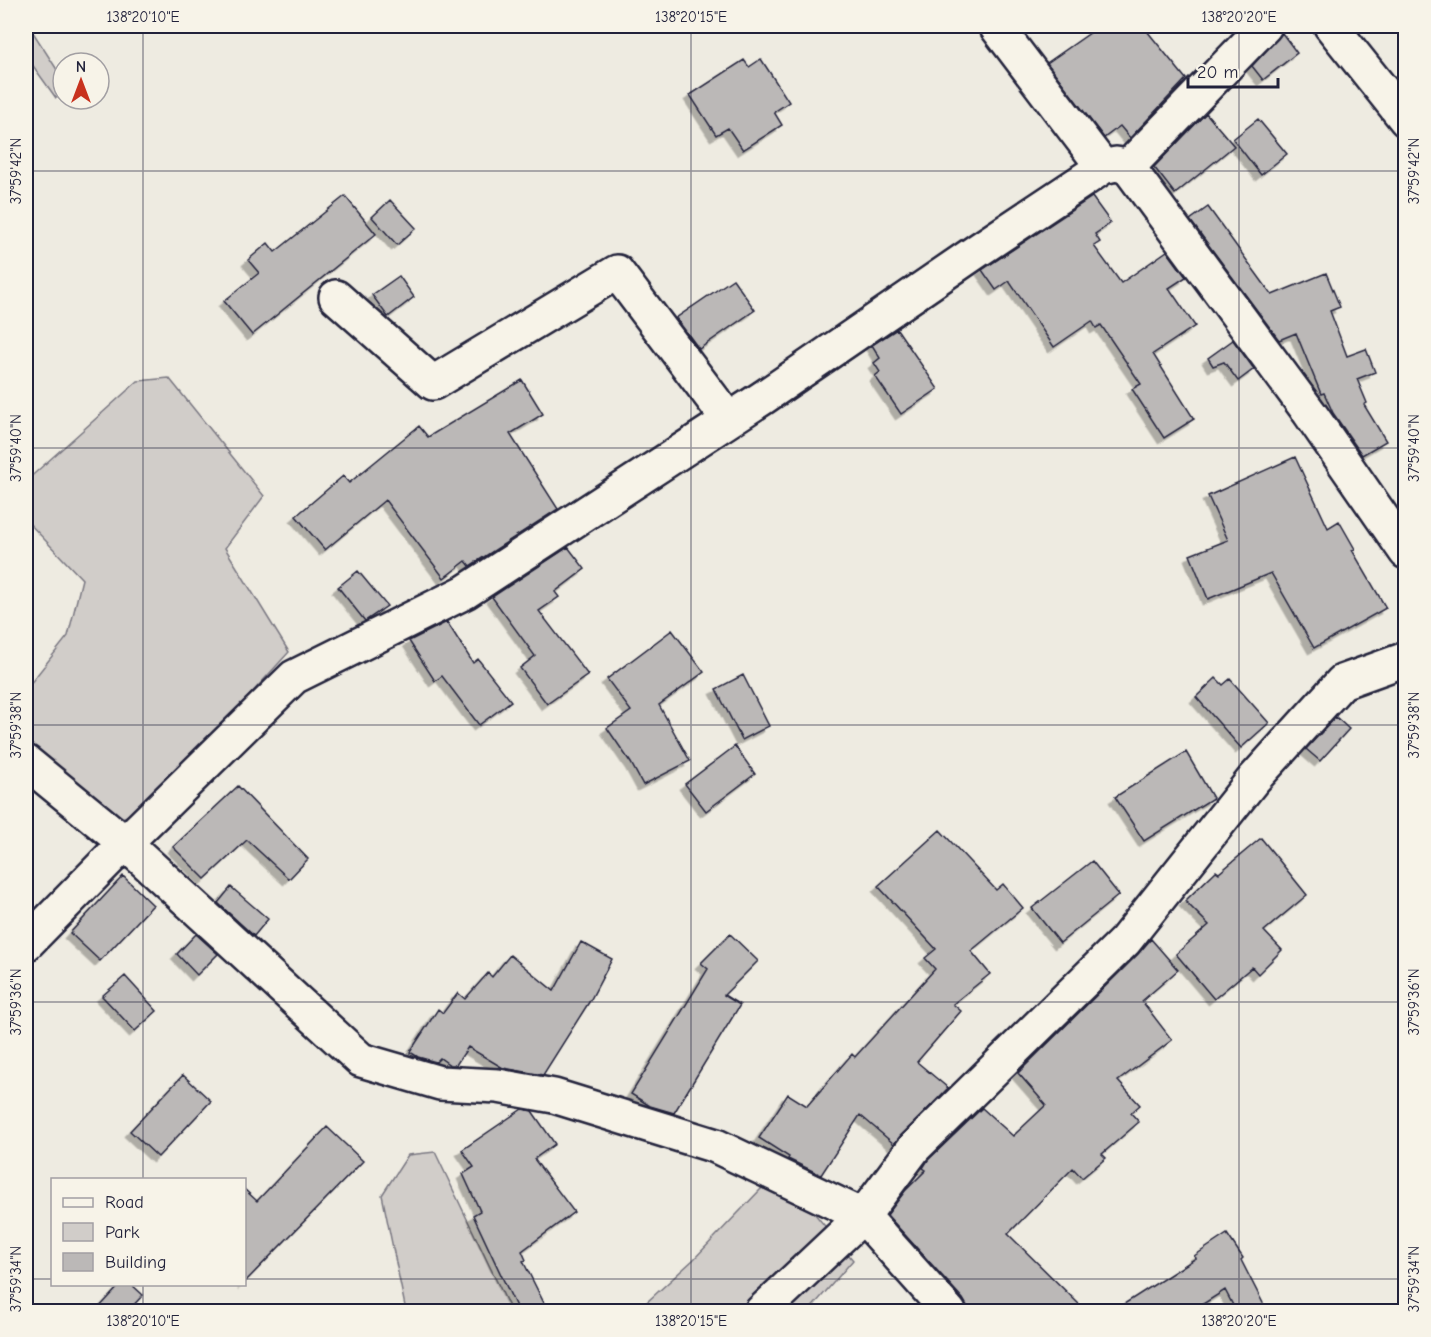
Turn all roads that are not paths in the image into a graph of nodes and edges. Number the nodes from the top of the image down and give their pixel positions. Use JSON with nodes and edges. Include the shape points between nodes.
{"nodes":[{"id":1,"x":996,"y":26,"type":"edge"},
{"id":2,"x":1265,"y":26,"type":"edge"},
{"id":3,"x":1331,"y":26,"type":"edge"},
{"id":4,"x":1406,"y":120,"type":"edge"},
{"id":5,"x":1115,"y":167,"type":"junction"},
{"id":6,"x":336,"y":297,"type":"dead end"},
{"id":7,"x":728,"y":419,"type":"junction"},
{"id":8,"x":1406,"y":552,"type":"edge"},
{"id":9,"x":1406,"y":659,"type":"edge"},
{"id":10,"x":26,"y":762,"type":"edge"},
{"id":11,"x":125,"y":843,"type":"junction"},
{"id":12,"x":26,"y":944,"type":"edge"},
{"id":13,"x":863,"y":1216,"type":"junction"},
{"id":14,"x":761,"y":1311,"type":"edge"},
{"id":15,"x":949,"y":1311,"type":"edge"}],
"edges":[{"from":1,"to":5,"type":"street"},
{"from":2,"to":5,"type":"street"},
{"from":3,"to":4,"type":"street"},
{"from":5,"to":7,"type":"street"},
{"from":5,"to":8,"type":"street","via":[[1309,412]]},
{"from":6,"to":7,"type":"street","via":[[433,383],[617,272]]},
{"from":7,"to":11,"type":"street","via":[[465,592],[294,676]]},
{"from":9,"to":13,"type":"street","via":[[1342,682],[1253,780],[1125,941],[914,1148]]},
{"from":10,"to":11,"type":"street"},
{"from":11,"to":12,"type":"street"},
{"from":11,"to":13,"type":"street","via":[[361,1060],[440,1083],[498,1086],[554,1096],[705,1143]]},
{"from":13,"to":14,"type":"street"},
{"from":13,"to":15,"type":"street"}]}
